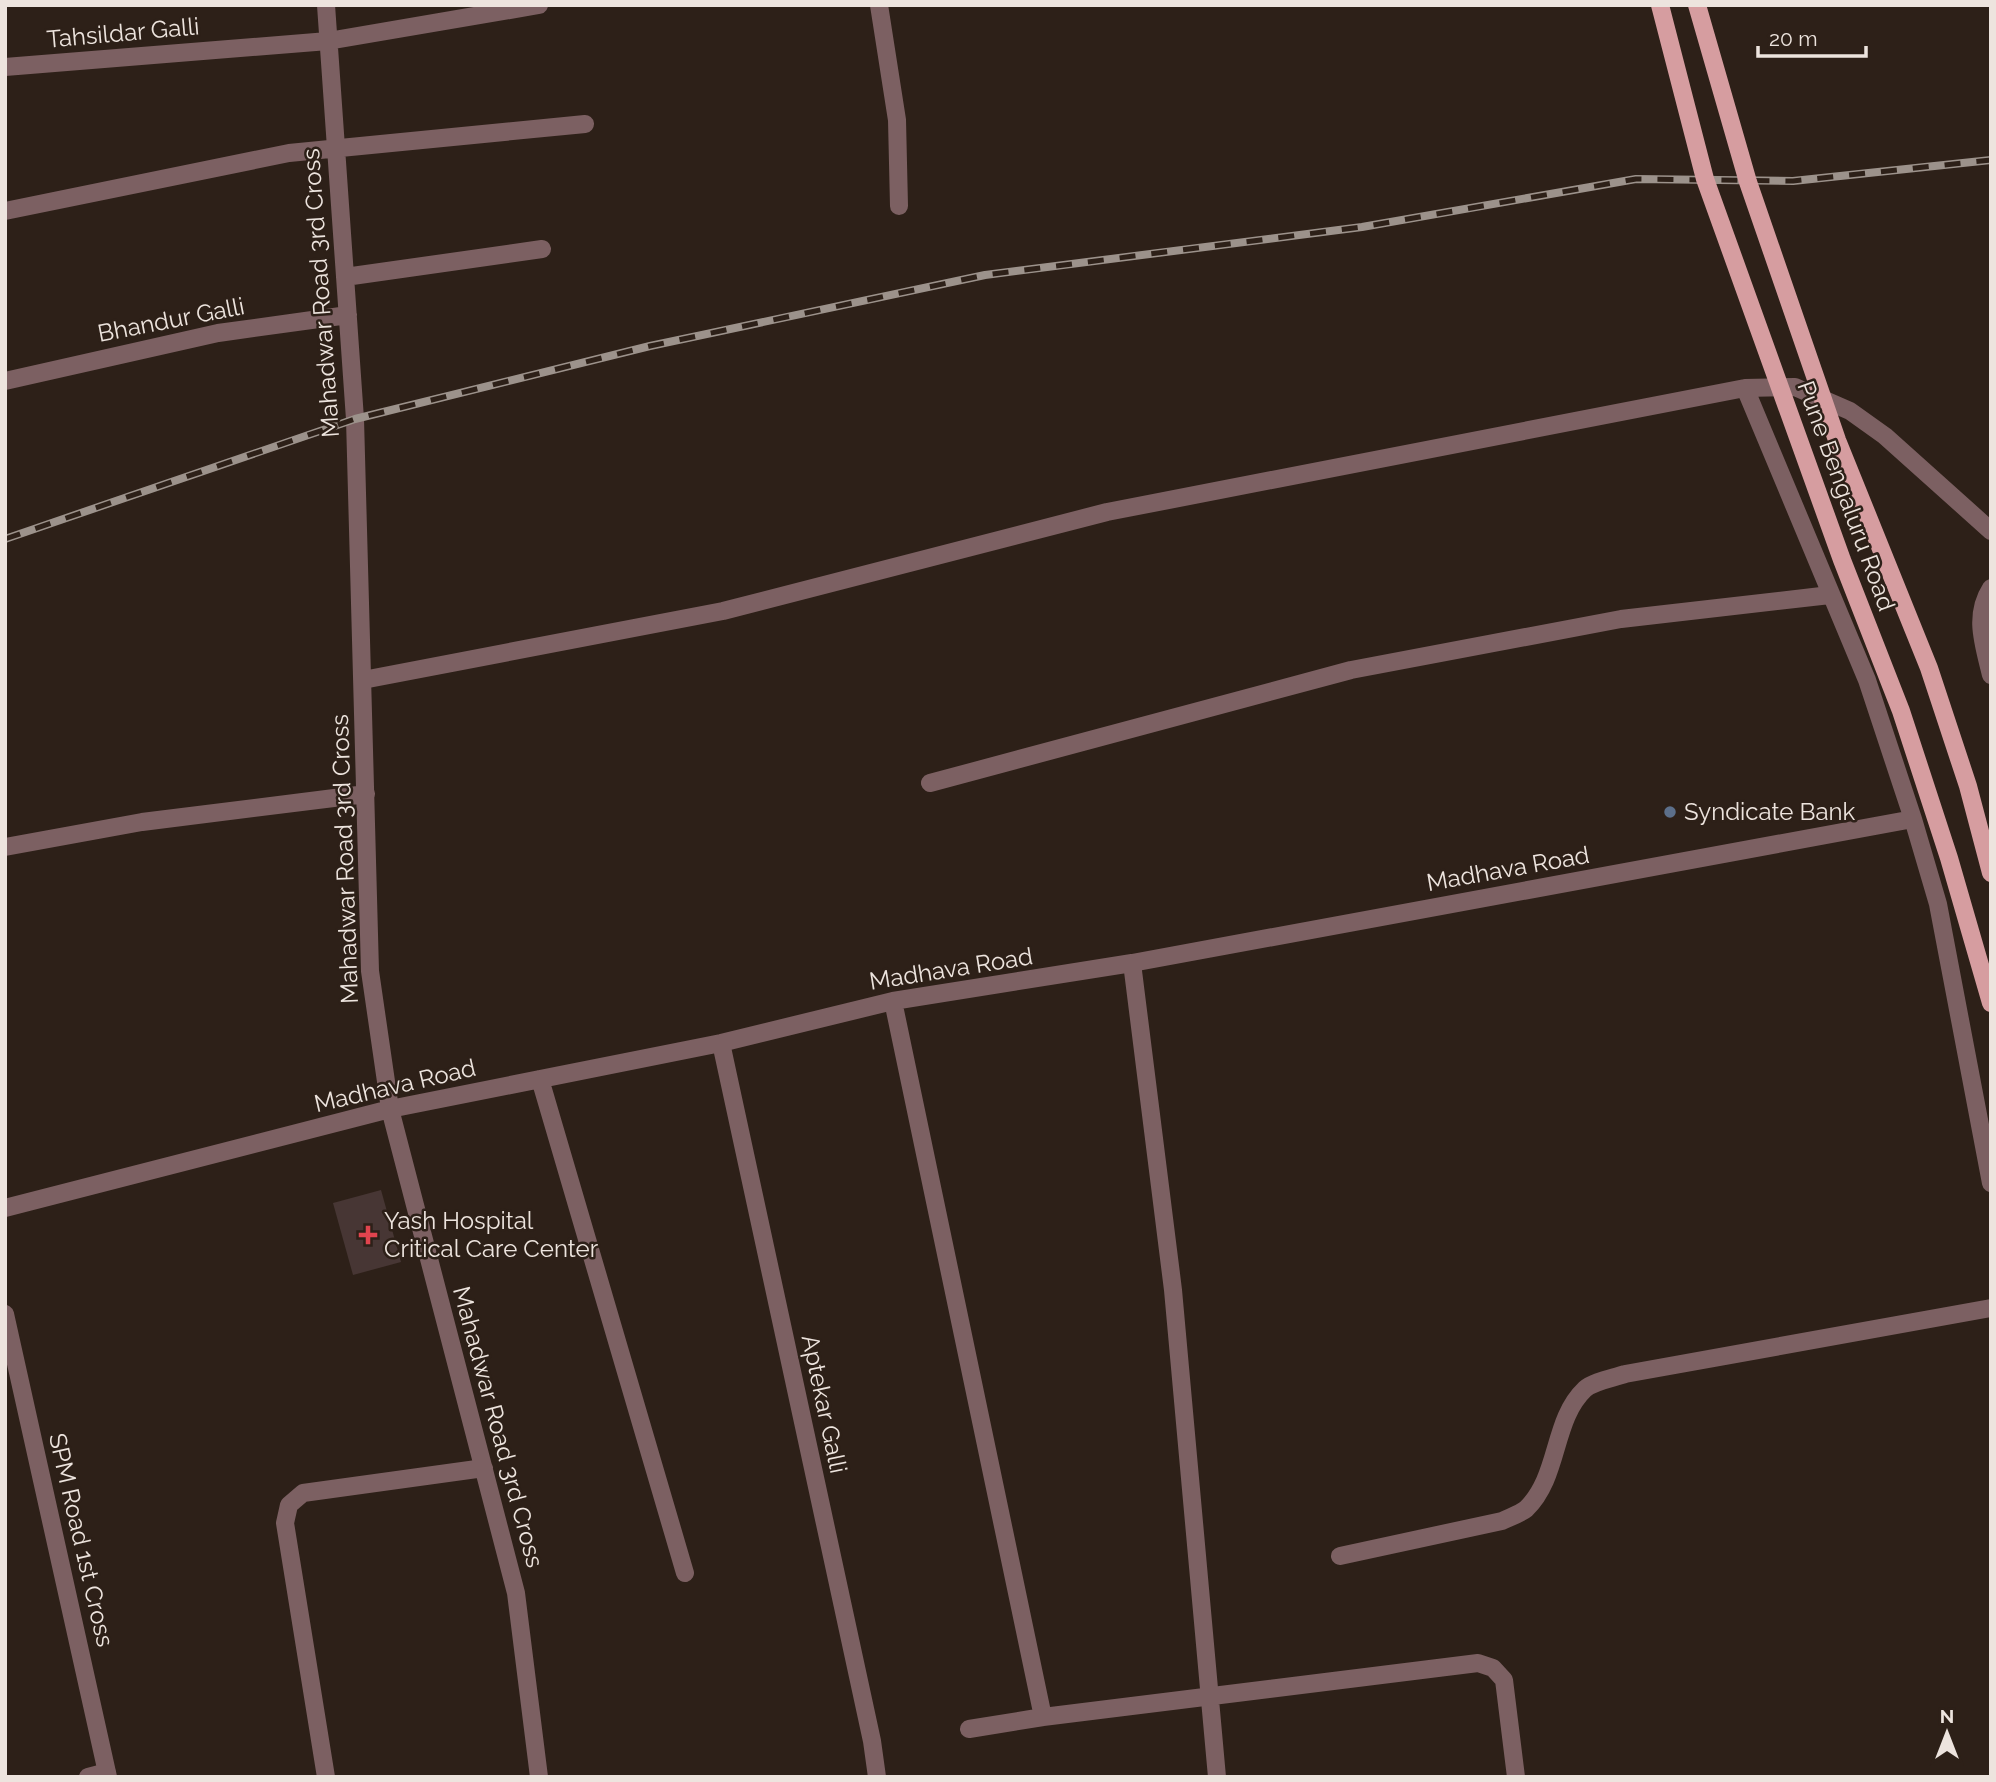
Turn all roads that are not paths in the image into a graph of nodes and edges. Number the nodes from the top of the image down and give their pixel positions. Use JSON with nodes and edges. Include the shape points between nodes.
{"nodes":[{"id":1,"x":326,"y":5,"type":"edge"},
{"id":2,"x":539,"y":5,"type":"edge"},
{"id":3,"x":879,"y":5,"type":"edge"},
{"id":4,"x":1660,"y":5,"type":"edge"},
{"id":5,"x":1697,"y":5,"type":"edge"},
{"id":6,"x":470,"y":12,"type":"edge"},
{"id":7,"x":328,"y":41,"type":"junction"},
{"id":8,"x":6,"y":63,"type":"edge"},
{"id":9,"x":585,"y":124,"type":"dead end"},
{"id":10,"x":336,"y":149,"type":"junction"},
{"id":11,"x":899,"y":206,"type":"dead end"},
{"id":12,"x":5,"y":211,"type":"edge"},
{"id":13,"x":542,"y":249,"type":"dead end"},
{"id":14,"x":345,"y":277,"type":"junction"},
{"id":15,"x":348,"y":315,"type":"junction"},
{"id":16,"x":5,"y":380,"type":"edge"},
{"id":17,"x":1745,"y":388,"type":"junction"},
{"id":18,"x":1991,"y":530,"type":"edge"},
{"id":19,"x":1991,"y":588,"type":"edge"},
{"id":20,"x":1830,"y":595,"type":"junction"},
{"id":21,"x":1991,"y":675,"type":"edge"},
{"id":22,"x":363,"y":680,"type":"junction"},
{"id":23,"x":930,"y":783,"type":"dead end"},
{"id":24,"x":366,"y":794,"type":"junction"},
{"id":25,"x":1913,"y":819,"type":"junction"},
{"id":26,"x":5,"y":847,"type":"edge"},
{"id":27,"x":1991,"y":873,"type":"edge"},
{"id":28,"x":1132,"y":963,"type":"junction"},
{"id":29,"x":894,"y":1001,"type":"junction"},
{"id":30,"x":1991,"y":1003,"type":"edge"},
{"id":31,"x":721,"y":1043,"type":"junction"},
{"id":32,"x":540,"y":1079,"type":"junction"},
{"id":33,"x":390,"y":1110,"type":"junction"},
{"id":34,"x":1991,"y":1184,"type":"edge"},
{"id":35,"x":5,"y":1208,"type":"edge"},
{"id":36,"x":1991,"y":1308,"type":"edge"},
{"id":37,"x":5,"y":1314,"type":"edge"},
{"id":38,"x":484,"y":1468,"type":"junction"},
{"id":39,"x":1340,"y":1556,"type":"dead end"},
{"id":40,"x":685,"y":1573,"type":"dead end"},
{"id":41,"x":1211,"y":1698,"type":"junction"},
{"id":42,"x":1043,"y":1717,"type":"junction"},
{"id":43,"x":969,"y":1729,"type":"dead end"},
{"id":44,"x":107,"y":1774,"type":"edge"},
{"id":45,"x":88,"y":1777,"type":"edge"},
{"id":46,"x":326,"y":1777,"type":"edge"},
{"id":47,"x":539,"y":1777,"type":"edge"},
{"id":48,"x":877,"y":1777,"type":"edge"},
{"id":49,"x":1217,"y":1777,"type":"edge"},
{"id":50,"x":1517,"y":1777,"type":"edge"}],
"edges":[{"from":1,"to":7,"type":"street","name":"Mahadwar Road 3rd Cross"},
{"from":2,"to":6,"type":"street","name":"Tahsildar Galli"},
{"from":3,"to":11,"type":"street","via":[[897,120]]},
{"from":4,"to":30,"type":"main road","name":"Pune Bengaluru Road","bridge":true,"via":[[1705,179],[1837,548],[1901,711]]},
{"from":5,"to":27,"type":"main road","bridge":true,"via":[[1752,195],[1837,440],[1929,668]]},
{"from":6,"to":7,"type":"street","name":"Tahsildar Galli"},
{"from":7,"to":8,"type":"street","name":"Tahsildar Galli"},
{"from":7,"to":10,"type":"street","name":"Mahadwar Road 3rd Cross"},
{"from":9,"to":10,"type":"street"},
{"from":10,"to":12,"type":"street","via":[[238,163]]},
{"from":10,"to":14,"type":"street","name":"Mahadwar Road 3rd Cross"},
{"from":13,"to":14,"type":"street"},
{"from":14,"to":15,"type":"street","name":"Mahadwar Road 3rd Cross"},
{"from":15,"to":16,"type":"street","name":"Bhandur Galli","via":[[218,333]]},
{"from":15,"to":22,"type":"street","name":"Mahadwar Road 3rd Cross"},
{"from":17,"to":18,"type":"street","via":[[1795,387],[1850,411]]},
{"from":17,"to":20,"type":"street"},
{"from":17,"to":22,"type":"street","via":[[1107,512],[723,611]]},
{"from":19,"to":21,"type":"street","via":[[1982,602],[1980,622]]},
{"from":20,"to":23,"type":"street","via":[[1620,619],[1352,670]]},
{"from":20,"to":25,"type":"street","via":[[1867,680]]},
{"from":22,"to":24,"type":"street","name":"Mahadwar Road 3rd Cross"},
{"from":24,"to":26,"type":"street","via":[[142,822]]},
{"from":24,"to":33,"type":"street","name":"Mahadwar Road 3rd Cross","via":[[370,971]]},
{"from":25,"to":28,"type":"street","name":"Madhava Road"},
{"from":25,"to":34,"type":"street","via":[[1938,904]]},
{"from":28,"to":29,"type":"street","name":"Madhava Road"},
{"from":28,"to":41,"type":"street","via":[[1173,1290]]},
{"from":29,"to":31,"type":"street","name":"Madhava Road"},
{"from":29,"to":42,"type":"street"},
{"from":31,"to":32,"type":"street","name":"Madhava Road"},
{"from":31,"to":48,"type":"street","name":"Aptekar Galli"},
{"from":32,"to":33,"type":"street","name":"Madhava Road"},
{"from":32,"to":40,"type":"street"},
{"from":33,"to":35,"type":"street","name":"Madhava Road"},
{"from":33,"to":38,"type":"street","name":"Mahadwar Road 3rd Cross"},
{"from":36,"to":39,"type":"street","via":[[1625,1374],[1587,1387],[1569,1410],[1542,1488],[1525,1510],[1502,1521]]},
{"from":37,"to":44,"type":"street","name":"SPM Road 1st Cross"},
{"from":38,"to":46,"type":"street","via":[[303,1493],[289,1505],[285,1523]]},
{"from":38,"to":47,"type":"street","name":"Mahadwar Road 3rd Cross","via":[[516,1593]]},
{"from":41,"to":42,"type":"street"},
{"from":41,"to":49,"type":"street"},
{"from":41,"to":50,"type":"street","via":[[1478,1663],[1493,1668],[1504,1681]]},
{"from":42,"to":43,"type":"street"},
{"from":44,"to":45,"type":"street"}]}
